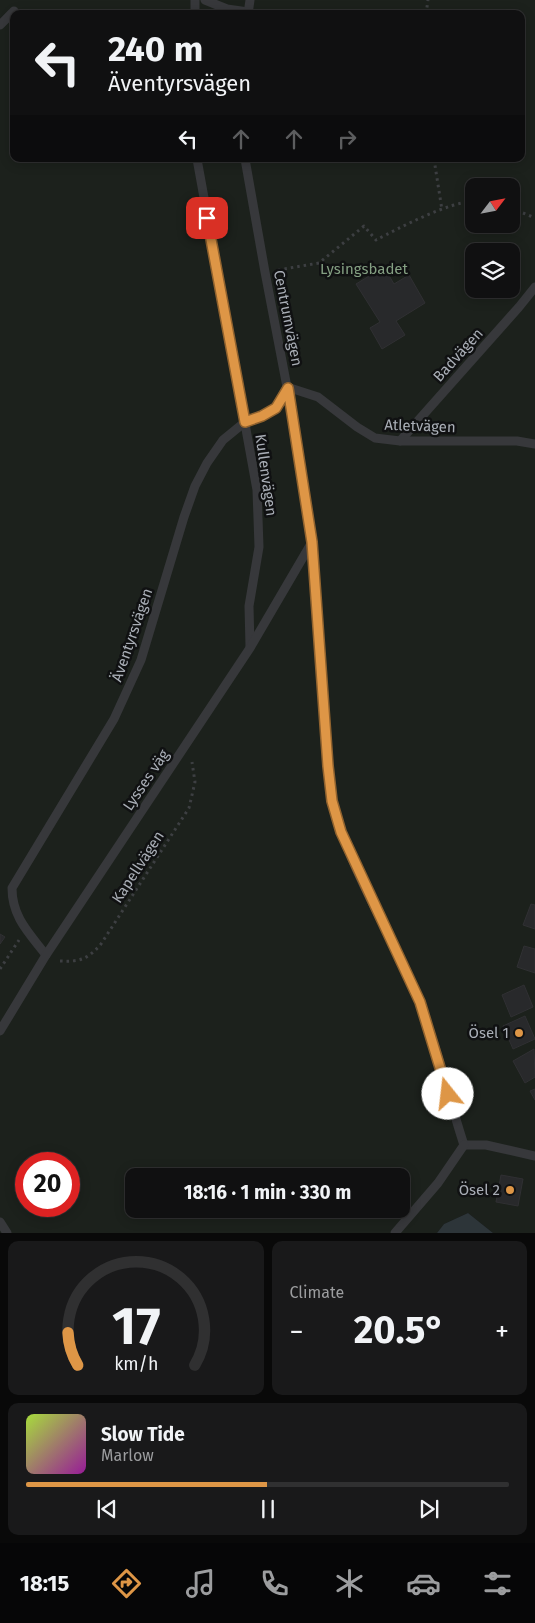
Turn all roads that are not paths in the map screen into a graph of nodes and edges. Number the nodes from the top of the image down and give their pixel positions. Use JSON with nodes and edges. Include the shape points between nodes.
{"nodes":[{"id":1,"x":205,"y":0,"type":"edge"},
{"id":2,"x":232,"y":10,"type":"edge"},
{"id":3,"x":10,"y":15,"type":"edge"},
{"id":4,"x":0,"y":25,"type":"edge"},
{"id":5,"x":198,"y":162,"type":"edge"},
{"id":6,"x":246,"y":162,"type":"edge"},
{"id":7,"x":535,"y":287,"type":"edge"},
{"id":8,"x":288,"y":388,"type":"junction"},
{"id":9,"x":245,"y":422,"type":"junction"},
{"id":10,"x":400,"y":440,"type":"junction"},
{"id":11,"x":535,"y":444,"type":"edge"},
{"id":12,"x":312,"y":542,"type":"junction"},
{"id":13,"x":250,"y":648,"type":"junction"},
{"id":14,"x":46,"y":955,"type":"junction"},
{"id":15,"x":0,"y":1031,"type":"edge"},
{"id":16,"x":464,"y":1145,"type":"junction"},
{"id":17,"x":535,"y":1156,"type":"edge"},
{"id":18,"x":0,"y":1222,"type":"edge"},
{"id":19,"x":7,"y":1233,"type":"edge"},
{"id":20,"x":394,"y":1233,"type":"edge"}],
"edges":[{"from":1,"to":2,"type":"lane"},
{"from":3,"to":4,"type":"lane"},
{"from":5,"to":9,"type":"lane","name":"Kullenvägen"},
{"from":6,"to":8,"type":"lane","name":"Centrumvägen"},
{"from":7,"to":10,"type":"lane","name":"Badvägen"},
{"from":8,"to":9,"type":"lane","name":"Äventyrsvägen","via":[[276,408]]},
{"from":8,"to":10,"type":"lane","name":"Atletvägen","via":[[318,397],[375,438]]},
{"from":8,"to":12,"type":"lane","name":"Centrumvägen"},
{"from":9,"to":13,"type":"lane","name":"Kullenvägen","via":[[259,520],[259,547],[249,606]]},
{"from":9,"to":14,"type":"lane","name":"Äventyrsvägen","via":[[224,440],[207,463],[184,517],[127,692],[12,888],[18,919]]},
{"from":10,"to":11,"type":"lane","name":"Atletvägen"},
{"from":12,"to":13,"type":"lane","name":"Lysses väg"},
{"from":12,"to":16,"type":"lane","name":"Centrumvägen","via":[[332,801],[357,870],[420,1002]]},
{"from":13,"to":14,"type":"lane","name":"Lysses väg"},
{"from":14,"to":15,"type":"lane","name":"Lysses väg"},
{"from":16,"to":17,"type":"lane","via":[[486,1145]]},
{"from":16,"to":20,"type":"lane","via":[[438,1182]]},
{"from":18,"to":19,"type":"lane"}]}
